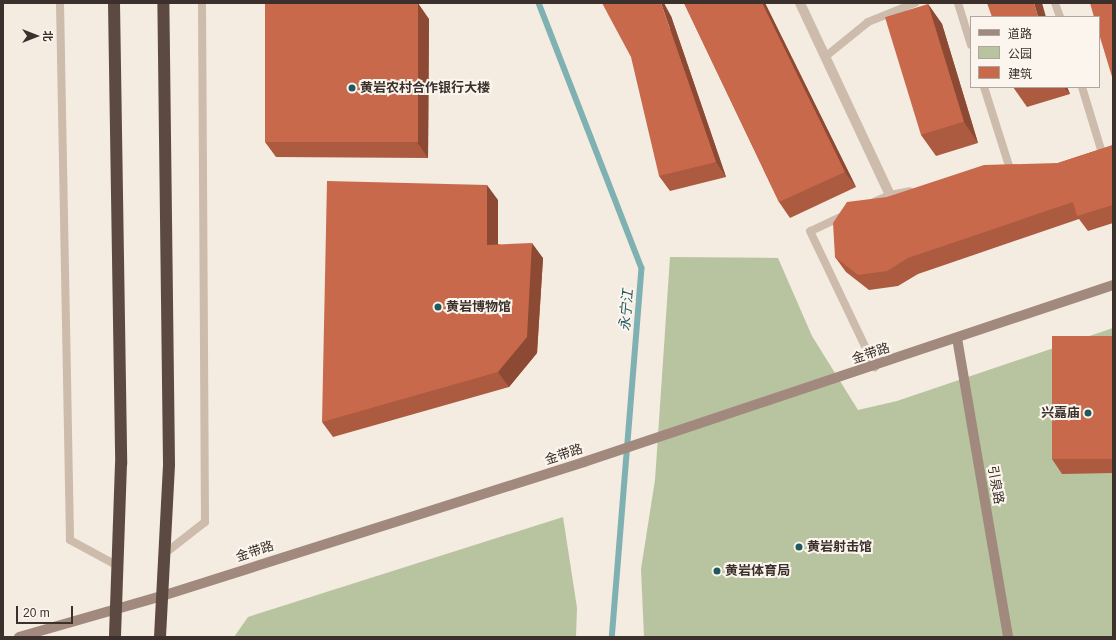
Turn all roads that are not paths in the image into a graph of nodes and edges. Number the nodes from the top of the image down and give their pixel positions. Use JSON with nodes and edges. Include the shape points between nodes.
{"nodes":[{"id":1,"x":60,"y":3,"type":"edge"},
{"id":2,"x":114,"y":3,"type":"edge"},
{"id":3,"x":164,"y":3,"type":"edge"},
{"id":4,"x":202,"y":3,"type":"edge"},
{"id":5,"x":800,"y":3,"type":"edge"},
{"id":6,"x":915,"y":3,"type":"edge"},
{"id":7,"x":958,"y":3,"type":"edge"},
{"id":8,"x":1055,"y":3,"type":"edge"},
{"id":9,"x":1060,"y":16,"type":"edge"},
{"id":10,"x":970,"y":42,"type":"edge"},
{"id":11,"x":825,"y":57,"type":"junction"},
{"id":12,"x":984,"y":88,"type":"edge"},
{"id":13,"x":1082,"y":88,"type":"edge"},
{"id":14,"x":1088,"y":158,"type":"edge"},
{"id":15,"x":1012,"y":172,"type":"edge"},
{"id":16,"x":922,"y":189,"type":"edge"},
{"id":17,"x":890,"y":195,"type":"junction"},
{"id":18,"x":1113,"y":285,"type":"edge"},
{"id":19,"x":957,"y":338,"type":"junction"},
{"id":20,"x":874,"y":366,"type":"junction"},
{"id":21,"x":164,"y":554,"type":"junction"},
{"id":22,"x":118,"y":566,"type":"junction"},
{"id":23,"x":162,"y":596,"type":"junction"},
{"id":24,"x":117,"y":609,"type":"junction"},
{"id":25,"x":19,"y":637,"type":"edge"},
{"id":26,"x":115,"y":637,"type":"edge"},
{"id":27,"x":160,"y":637,"type":"edge"},
{"id":28,"x":1008,"y":637,"type":"edge"}],
"edges":[{"from":1,"to":22,"type":"lane","via":[[70,540]]},
{"from":2,"to":22,"type":"highway","via":[[121,464]]},
{"from":3,"to":21,"type":"highway","via":[[169,456]]},
{"from":4,"to":21,"type":"lane","via":[[205,522]]},
{"from":5,"to":11,"type":"street"},
{"from":6,"to":11,"type":"lane","via":[[868,22]]},
{"from":7,"to":10,"type":"lane"},
{"from":8,"to":9,"type":"lane"},
{"from":11,"to":17,"type":"street"},
{"from":12,"to":15,"type":"lane"},
{"from":13,"to":14,"type":"lane","via":[[1103,156]]},
{"from":16,"to":17,"type":"lane"},
{"from":17,"to":20,"type":"lane","via":[[810,231]]},
{"from":18,"to":19,"type":"main road","name":"金带路"},
{"from":19,"to":20,"type":"main road","name":"金带路"},
{"from":19,"to":28,"type":"main road","name":"引泉路"},
{"from":20,"to":23,"type":"main road","name":"金带路","via":[[584,462]]},
{"from":21,"to":23,"type":"highway"},
{"from":22,"to":24,"type":"highway"},
{"from":23,"to":24,"type":"main road","name":"金带路"},
{"from":23,"to":27,"type":"highway"},
{"from":24,"to":25,"type":"main road","name":"金带路"},
{"from":24,"to":26,"type":"highway"}]}
